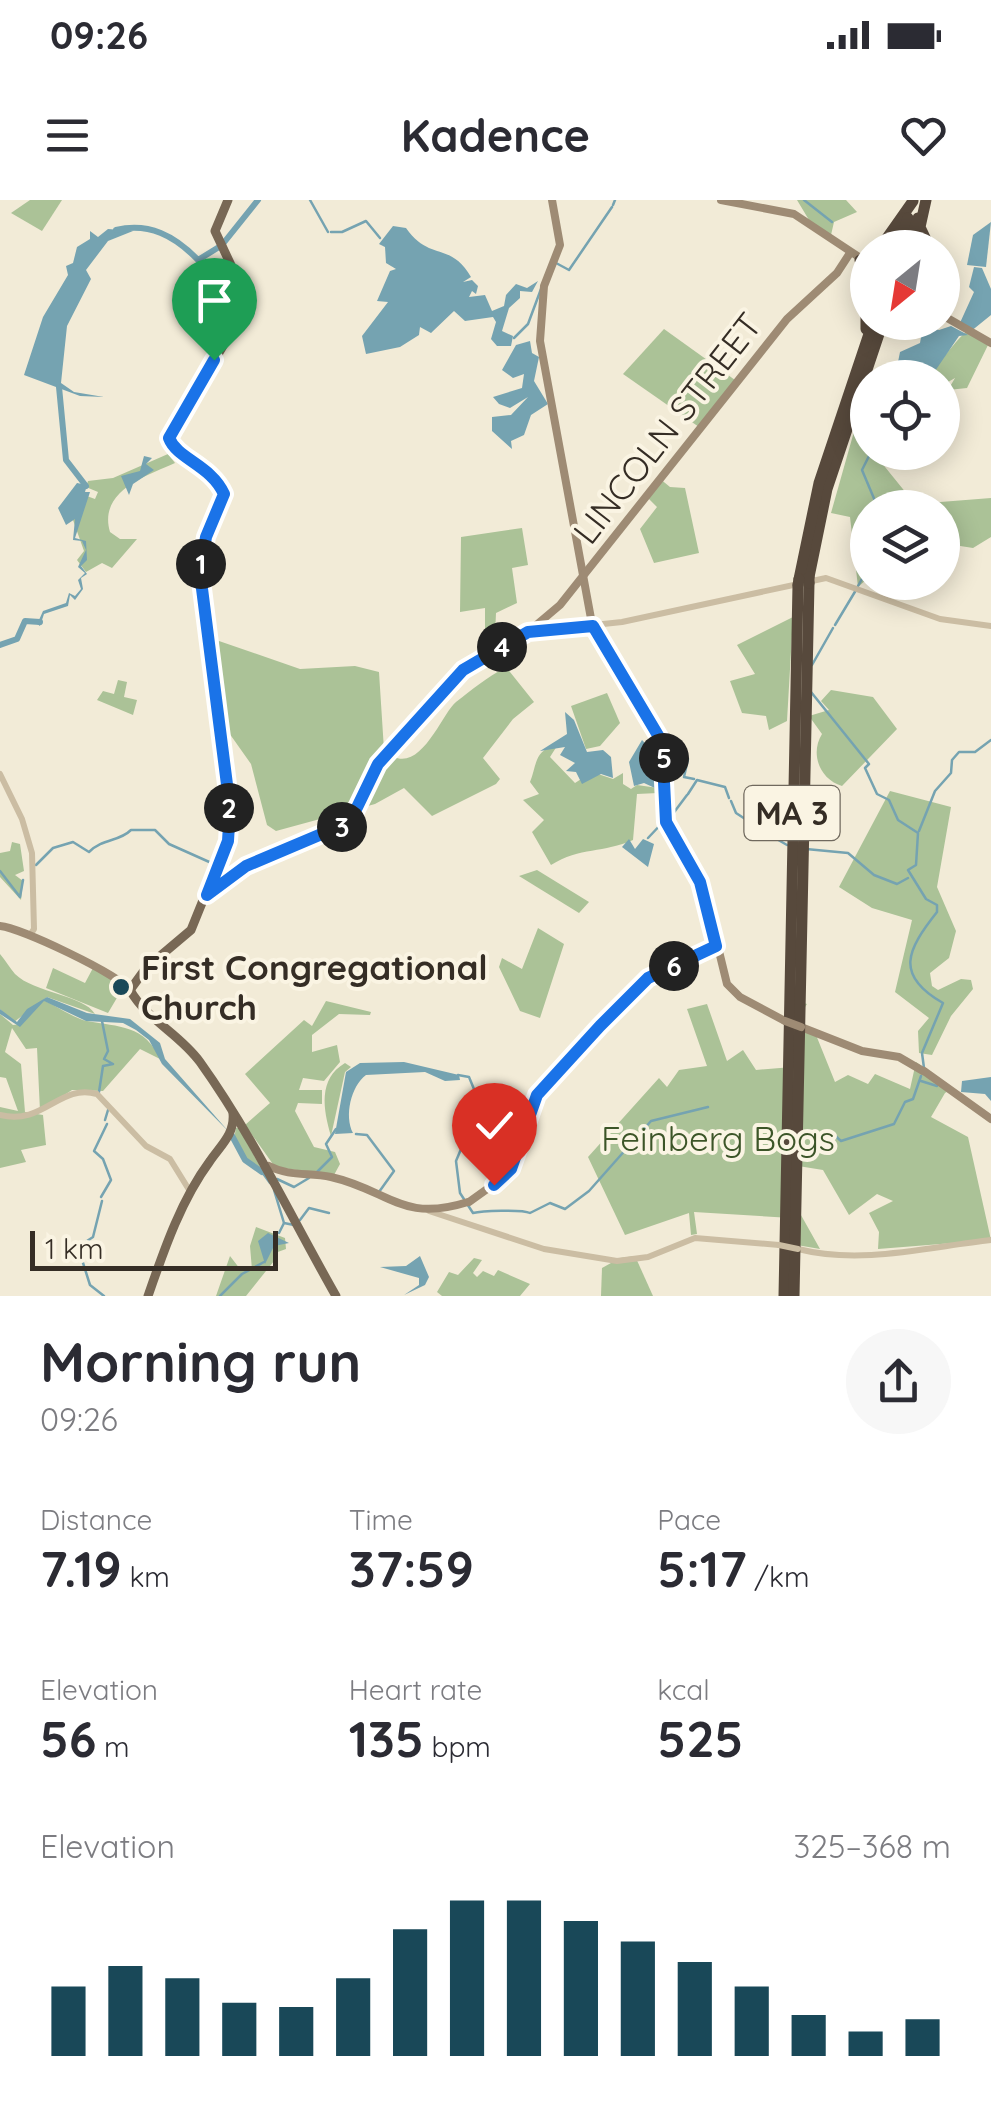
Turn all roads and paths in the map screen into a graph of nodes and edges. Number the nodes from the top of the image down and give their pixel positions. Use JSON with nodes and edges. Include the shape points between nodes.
{"nodes":[{"id":1,"x":228,"y":200,"type":"edge"},
{"id":2,"x":552,"y":200,"type":"edge"},
{"id":3,"x":721,"y":200,"type":"edge"},
{"id":4,"x":913,"y":200,"type":"edge"},
{"id":5,"x":925,"y":200,"type":"edge"},
{"id":6,"x":892,"y":230,"type":"edge"},
{"id":7,"x":904,"y":230,"type":"edge"},
{"id":8,"x":914,"y":230,"type":"edge"},
{"id":9,"x":921,"y":230,"type":"edge"},
{"id":10,"x":850,"y":253,"type":"edge"},
{"id":11,"x":850,"y":264,"type":"edge"},
{"id":12,"x":960,"y":326,"type":"edge"},
{"id":13,"x":877,"y":340,"type":"edge"},
{"id":14,"x":991,"y":343,"type":"edge"},
{"id":15,"x":850,"y":391,"type":"edge"},
{"id":16,"x":582,"y":580,"type":"junction"},
{"id":17,"x":804,"y":581,"type":"junction"},
{"id":18,"x":593,"y":626,"type":"junction"},
{"id":19,"x":991,"y":626,"type":"edge"},
{"id":20,"x":528,"y":632,"type":"junction"},
{"id":21,"x":0,"y":774,"type":"edge"},
{"id":22,"x":207,"y":895,"type":"junction"},
{"id":23,"x":0,"y":926,"type":"edge"},
{"id":24,"x":34,"y":932,"type":"junction"},
{"id":25,"x":715,"y":949,"type":"junction"},
{"id":26,"x":122,"y":981,"type":"joint"},
{"id":27,"x":135,"y":986,"type":"junction"},
{"id":28,"x":0,"y":1115,"type":"edge"},
{"id":29,"x":991,"y":1119,"type":"edge"},
{"id":30,"x":235,"y":1128,"type":"junction"},
{"id":31,"x":269,"y":1166,"type":"junction"},
{"id":32,"x":191,"y":1194,"type":"junction"},
{"id":33,"x":429,"y":1212,"type":"junction"},
{"id":34,"x":991,"y":1240,"type":"edge"},
{"id":35,"x":148,"y":1296,"type":"edge"},
{"id":36,"x":336,"y":1296,"type":"edge"},
{"id":37,"x":784,"y":1296,"type":"edge"},
{"id":38,"x":794,"y":1296,"type":"edge"}],
"edges":[{"from":1,"to":22,"type":"main road","via":[[215,231],[236,271],[232,333],[169,438],[224,494],[200,573],[230,808],[228,841]]},
{"from":2,"to":16,"type":"main road","via":[[560,245],[544,286],[540,341]]},
{"from":3,"to":10,"type":"main road","via":[[788,211]]},
{"from":4,"to":6,"type":"highway"},
{"from":4,"to":7,"type":"highway"},
{"from":5,"to":8,"type":"highway"},
{"from":5,"to":9,"type":"highway"},
{"from":11,"to":16,"type":"main road","name":"LINCOLN STREET","via":[[787,319]]},
{"from":12,"to":14,"type":"main road"},
{"from":13,"to":17,"type":"highway","number":"MA 3"},
{"from":15,"to":17,"type":"highway","number":"MA 3","via":[[819,482]]},
{"from":16,"to":18,"type":"main road"},
{"from":16,"to":20,"type":"main road","name":"LINCOLN STREET"},
{"from":17,"to":37,"type":"highway","number":"MA 3"},
{"from":17,"to":38,"type":"highway","number":"MA 3"},
{"from":18,"to":19,"type":"street","via":[[826,578],[940,619]]},
{"from":18,"to":20,"type":"street"},
{"from":18,"to":25,"type":"main road","via":[[662,742],[666,822],[700,882]]},
{"from":20,"to":22,"type":"main road","name":"LINCOLN STREET","via":[[463,670],[378,764],[350,822],[246,866]]},
{"from":21,"to":24,"type":"street","via":[[36,869]]},
{"from":22,"to":27,"type":"main road","via":[[189,932]]},
{"from":23,"to":24,"type":"main road"},
{"from":24,"to":26,"type":"main road"},
{"from":25,"to":29,"type":"main road","bridge":true,"via":[[734,993],[862,1051],[896,1056]]},
{"from":25,"to":33,"type":"main road","via":[[641,984],[552,1079],[535,1098],[508,1174],[469,1202]]},
{"from":26,"to":27,"type":"main road"},
{"from":27,"to":30,"type":"main road","via":[[196,1056],[232,1110]]},
{"from":28,"to":32,"type":"street","via":[[29,1117],[73,1092],[98,1094],[144,1144],[172,1162]]},
{"from":30,"to":31,"type":"main road"},
{"from":30,"to":32,"type":"main road"},
{"from":31,"to":33,"type":"main road","via":[[358,1184]]},
{"from":31,"to":36,"type":"main road"},
{"from":32,"to":35,"type":"main road"},
{"from":33,"to":34,"type":"street","bridge":true,"via":[[548,1250],[618,1261],[695,1238],[832,1255]]}]}
